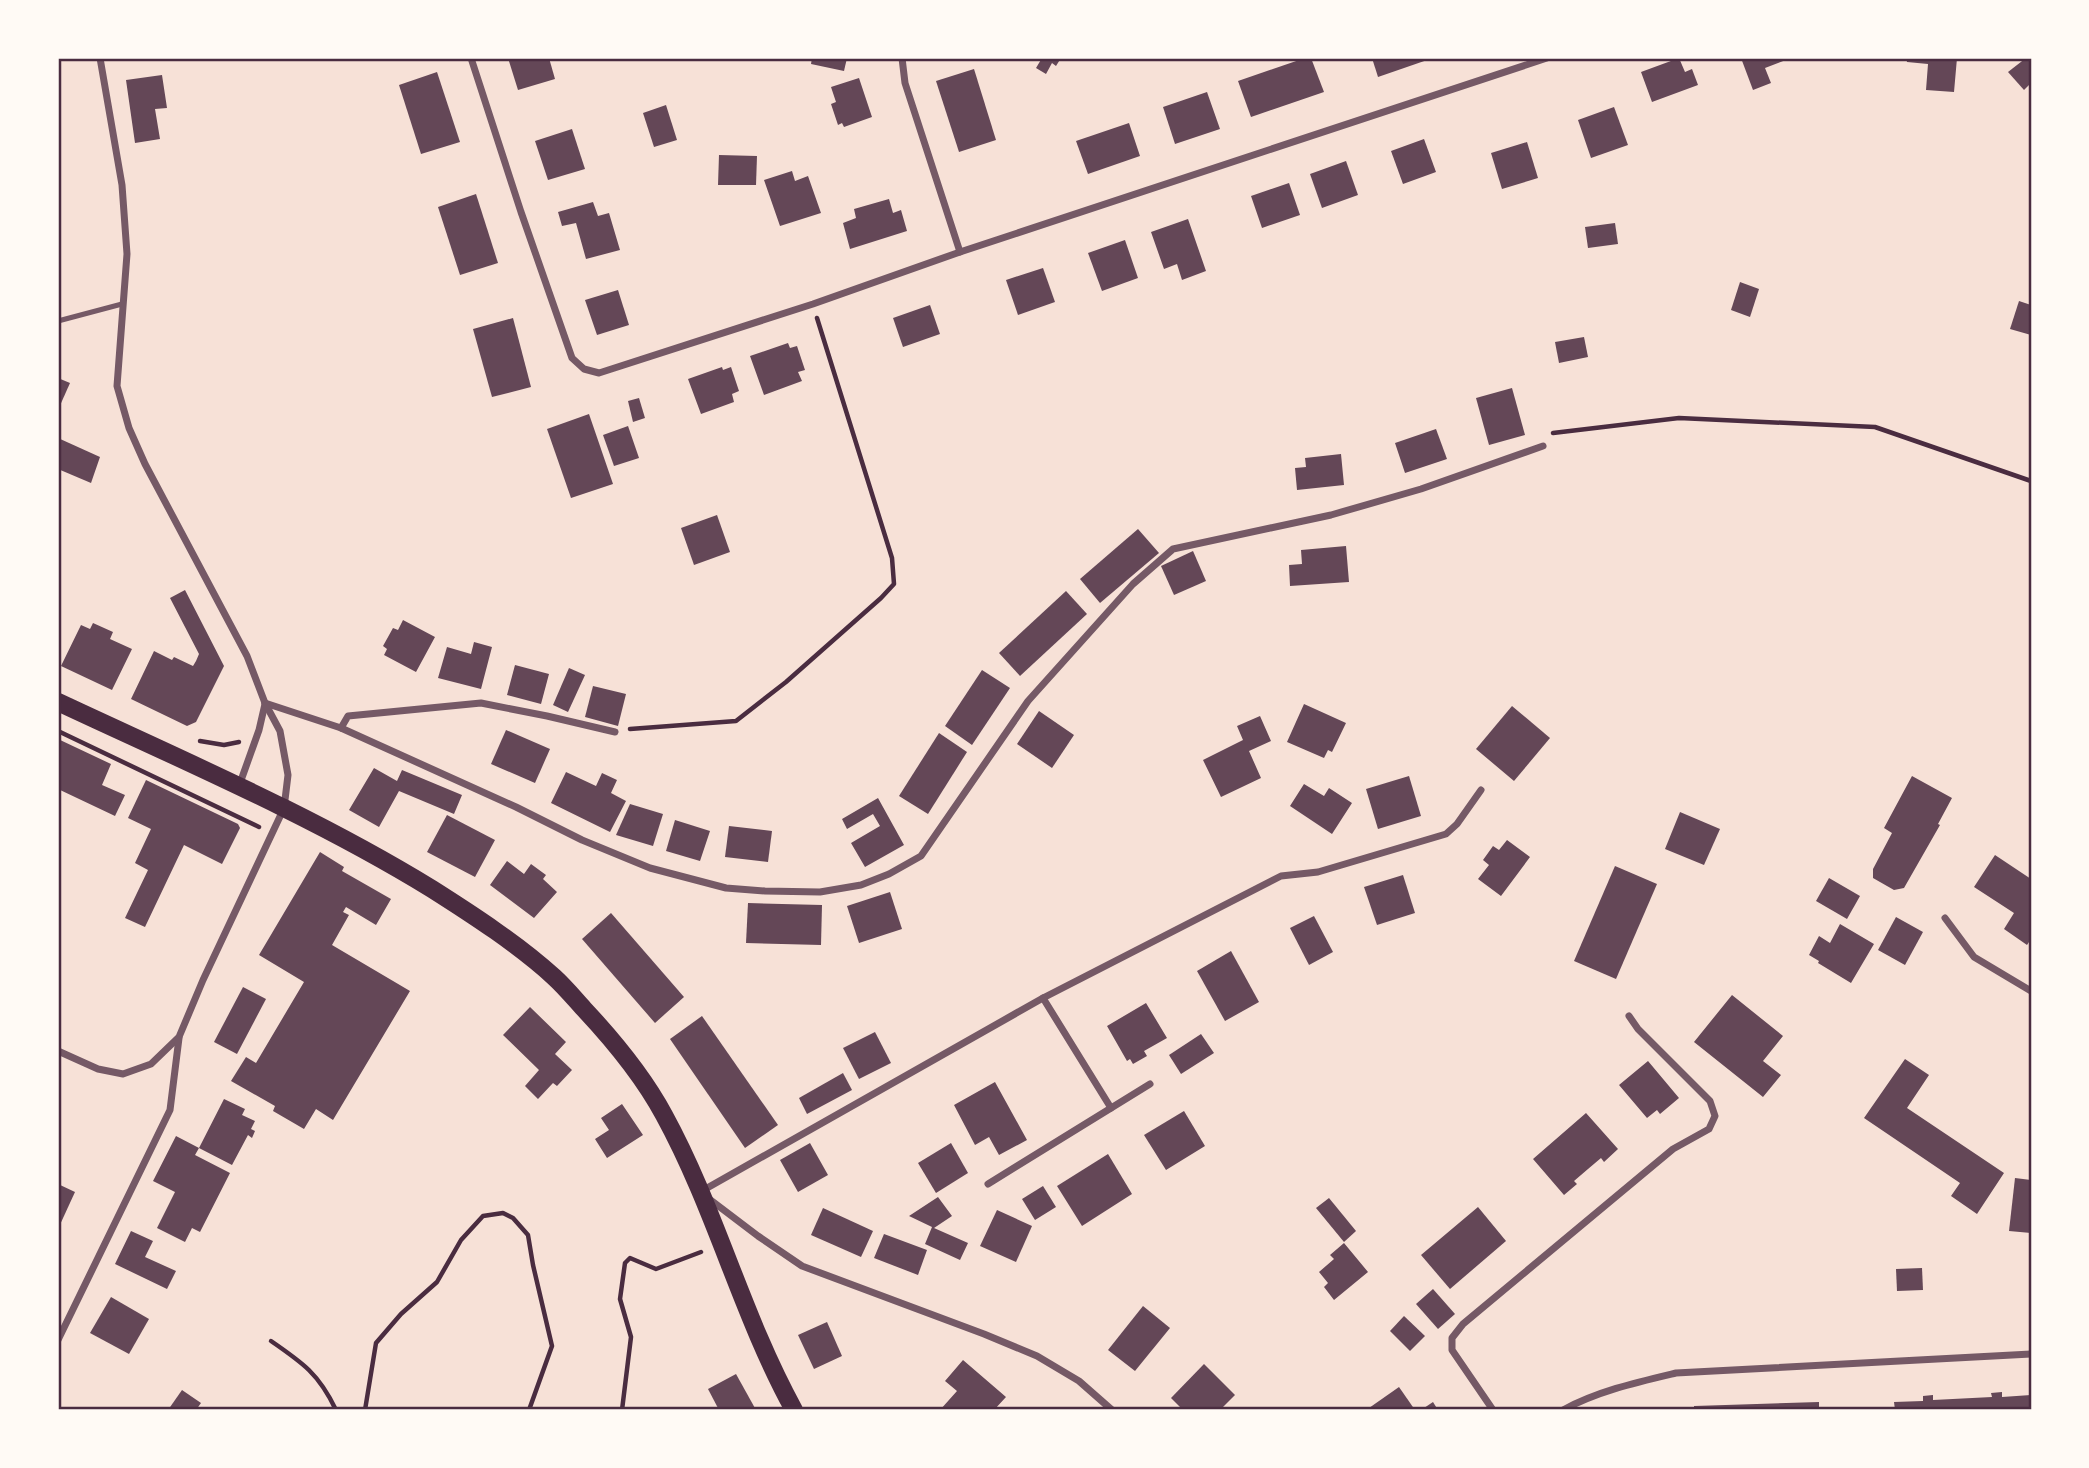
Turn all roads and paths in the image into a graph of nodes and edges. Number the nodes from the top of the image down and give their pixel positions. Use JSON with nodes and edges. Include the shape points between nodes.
{"nodes":[{"id":1,"x":100,"y":58,"type":"edge"},
{"id":2,"x":471,"y":58,"type":"edge"},
{"id":3,"x":902,"y":58,"type":"edge"},
{"id":4,"x":1547,"y":58,"type":"edge"},
{"id":5,"x":960,"y":252,"type":"junction"},
{"id":6,"x":122,"y":304,"type":"junction"},
{"id":7,"x":813,"y":304,"type":"junction"},
{"id":8,"x":58,"y":321,"type":"edge"},
{"id":9,"x":1543,"y":446,"type":"joint"},
{"id":10,"x":2031,"y":481,"type":"edge"},
{"id":11,"x":58,"y":702,"type":"edge"},
{"id":12,"x":265,"y":703,"type":"junction"},
{"id":13,"x":341,"y":728,"type":"junction"},
{"id":14,"x":633,"y":729,"type":"dead end"},
{"id":15,"x":58,"y":731,"type":"edge"},
{"id":16,"x":615,"y":732,"type":"dead end"},
{"id":17,"x":239,"y":787,"type":"junction"},
{"id":18,"x":1481,"y":790,"type":"dead end"},
{"id":19,"x":284,"y":808,"type":"junction"},
{"id":20,"x":273,"y":833,"type":"junction"},
{"id":21,"x":1945,"y":918,"type":"dead end"},
{"id":22,"x":2031,"y":991,"type":"edge"},
{"id":23,"x":1042,"y":998,"type":"junction"},
{"id":24,"x":1629,"y":1016,"type":"dead end"},
{"id":25,"x":179,"y":1037,"type":"junction"},
{"id":26,"x":58,"y":1051,"type":"edge"},
{"id":27,"x":1150,"y":1084,"type":"dead end"},
{"id":28,"x":1111,"y":1108,"type":"junction"},
{"id":29,"x":988,"y":1184,"type":"dead end"},
{"id":30,"x":700,"y":1192,"type":"junction"},
{"id":31,"x":721,"y":1244,"type":"junction"},
{"id":32,"x":58,"y":1340,"type":"edge"},
{"id":33,"x":271,"y":1341,"type":"dead end"},
{"id":34,"x":2031,"y":1354,"type":"edge"},
{"id":35,"x":336,"y":1410,"type":"edge"},
{"id":36,"x":365,"y":1410,"type":"edge"},
{"id":37,"x":528,"y":1410,"type":"edge"},
{"id":38,"x":622,"y":1410,"type":"edge"},
{"id":39,"x":794,"y":1410,"type":"edge"},
{"id":40,"x":1112,"y":1410,"type":"edge"},
{"id":41,"x":1493,"y":1410,"type":"edge"},
{"id":42,"x":1563,"y":1410,"type":"edge"}],
"edges":[{"from":1,"to":6,"type":"street","via":[[122,185],[127,254]]},
{"from":2,"to":7,"type":"street","via":[[572,359],[584,369],[599,373]]},
{"from":3,"to":5,"type":"street","via":[[905,82]]},
{"from":4,"to":5,"type":"street"},
{"from":5,"to":7,"type":"street"},
{"from":6,"to":8,"type":"lane"},
{"from":6,"to":12,"type":"street","via":[[117,386],[129,428],[247,656]]},
{"from":7,"to":14,"type":"path","via":[[892,558],[894,584],[736,721]]},
{"from":9,"to":10,"type":"path","via":[[1548,434],[1679,418],[1875,427]]},
{"from":9,"to":13,"type":"street","via":[[1331,515],[1174,549],[1133,584],[1028,701],[921,856],[861,885],[820,892],[726,888],[650,868]]},
{"from":11,"to":17,"type":"main road"},
{"from":12,"to":13,"type":"street"},
{"from":12,"to":17,"type":"street"},
{"from":12,"to":19,"type":"street","via":[[280,731],[288,775]]},
{"from":13,"to":16,"type":"street","via":[[348,716],[481,703]]},
{"from":15,"to":20,"type":"path"},
{"from":17,"to":19,"type":"main road"},
{"from":18,"to":23,"type":"street","via":[[1446,834],[1318,872],[1281,876]]},
{"from":19,"to":20,"type":"street"},
{"from":19,"to":30,"type":"main road","via":[[454,903],[554,977],[633,1066],[664,1115]]},
{"from":20,"to":25,"type":"street"},
{"from":21,"to":22,"type":"street","via":[[1973,957]]},
{"from":23,"to":28,"type":"street"},
{"from":23,"to":30,"type":"street"},
{"from":24,"to":41,"type":"street","via":[[1710,1101],[1715,1116],[1709,1129],[1672,1149],[1452,1338],[1452,1350]]},
{"from":25,"to":26,"type":"street","via":[[151,1064],[123,1074],[98,1069]]},
{"from":25,"to":32,"type":"street","via":[[170,1110]]},
{"from":27,"to":28,"type":"street"},
{"from":28,"to":29,"type":"street"},
{"from":30,"to":31,"type":"main road"},
{"from":30,"to":40,"type":"street","via":[[802,1266],[1037,1356],[1079,1381]]},
{"from":31,"to":38,"type":"path","via":[[656,1269],[631,1258],[625,1263],[620,1299],[631,1337]]},
{"from":31,"to":39,"type":"main road"},
{"from":33,"to":35,"type":"path","via":[[305,1364]]},
{"from":34,"to":42,"type":"street","via":[[1676,1373],[1637,1382]]},
{"from":36,"to":37,"type":"path","via":[[376,1343],[437,1282],[461,1240],[483,1216],[503,1213],[528,1235],[552,1346]]}]}
